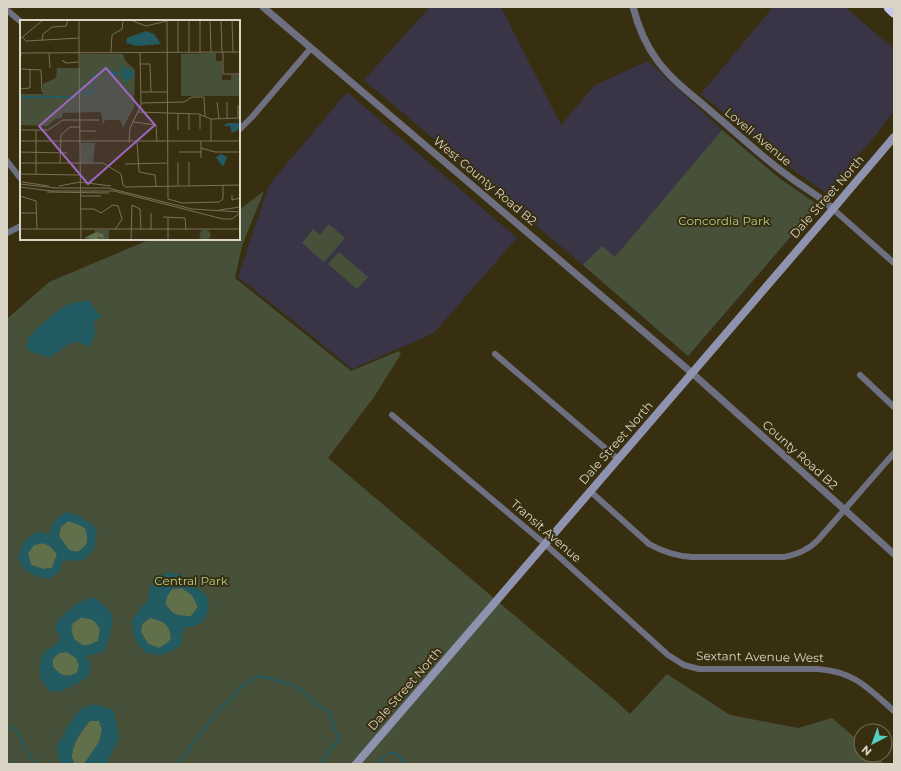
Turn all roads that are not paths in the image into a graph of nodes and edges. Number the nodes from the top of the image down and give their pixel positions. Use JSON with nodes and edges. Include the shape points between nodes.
{"nodes":[{"id":1,"x":263,"y":7,"type":"edge"},
{"id":2,"x":633,"y":7,"type":"edge"},
{"id":3,"x":889,"y":7,"type":"edge"},
{"id":4,"x":7,"y":10,"type":"edge"},
{"id":5,"x":894,"y":12,"type":"edge"},
{"id":6,"x":20,"y":21,"type":"edge"},
{"id":7,"x":311,"y":48,"type":"junction"},
{"id":8,"x":240,"y":129,"type":"edge"},
{"id":9,"x":894,"y":137,"type":"edge"},
{"id":10,"x":7,"y":162,"type":"edge"},
{"id":11,"x":20,"y":178,"type":"edge"},
{"id":12,"x":833,"y":209,"type":"junction"},
{"id":13,"x":20,"y":226,"type":"edge"},
{"id":14,"x":7,"y":233,"type":"edge"},
{"id":15,"x":894,"y":263,"type":"edge"},
{"id":16,"x":496,"y":354,"type":"dead end"},
{"id":17,"x":692,"y":373,"type":"junction"},
{"id":18,"x":860,"y":375,"type":"dead end"},
{"id":19,"x":894,"y":407,"type":"edge"},
{"id":20,"x":392,"y":415,"type":"dead end"},
{"id":21,"x":894,"y":453,"type":"edge"},
{"id":22,"x":618,"y":459,"type":"junction"},
{"id":23,"x":590,"y":491,"type":"junction"},
{"id":24,"x":845,"y":510,"type":"junction"},
{"id":25,"x":545,"y":544,"type":"junction"},
{"id":26,"x":894,"y":554,"type":"edge"},
{"id":27,"x":684,"y":665,"type":"joint"},
{"id":28,"x":894,"y":712,"type":"edge"},
{"id":29,"x":356,"y":764,"type":"edge"}],
"edges":[{"from":1,"to":7,"type":"street","name":"West County Road B2"},
{"from":2,"to":12,"type":"street","name":"Lovell Avenue","via":[[642,35],[666,71],[763,156]]},
{"from":3,"to":5,"type":"highway"},
{"from":4,"to":6,"type":"street"},
{"from":7,"to":8,"type":"street"},
{"from":7,"to":17,"type":"street","name":"West County Road B2"},
{"from":9,"to":12,"type":"main road","name":"Dale Street North"},
{"from":10,"to":11,"type":"street"},
{"from":12,"to":15,"type":"street","name":"Lovell Avenue"},
{"from":12,"to":17,"type":"main road","name":"Dale Street North"},
{"from":13,"to":14,"type":"street"},
{"from":16,"to":22,"type":"street"},
{"from":17,"to":22,"type":"main road","name":"Dale Street North"},
{"from":17,"to":24,"type":"street","name":"County Road B2"},
{"from":18,"to":19,"type":"street"},
{"from":20,"to":25,"type":"street","name":"Transit Avenue"},
{"from":21,"to":24,"type":"street"},
{"from":22,"to":23,"type":"main road","name":"Dale Street North"},
{"from":23,"to":24,"type":"street","via":[[649,544],[681,557],[793,555],[811,546]]},
{"from":23,"to":25,"type":"main road","name":"Dale Street North"},
{"from":24,"to":26,"type":"street","name":"County Road B2"},
{"from":25,"to":27,"type":"street","name":"Transit Avenue","via":[[668,655]]},
{"from":25,"to":29,"type":"main road","name":"Dale Street North"},
{"from":27,"to":28,"type":"street","name":"Sextant Avenue West","via":[[699,670],[840,672],[861,682]]}]}
